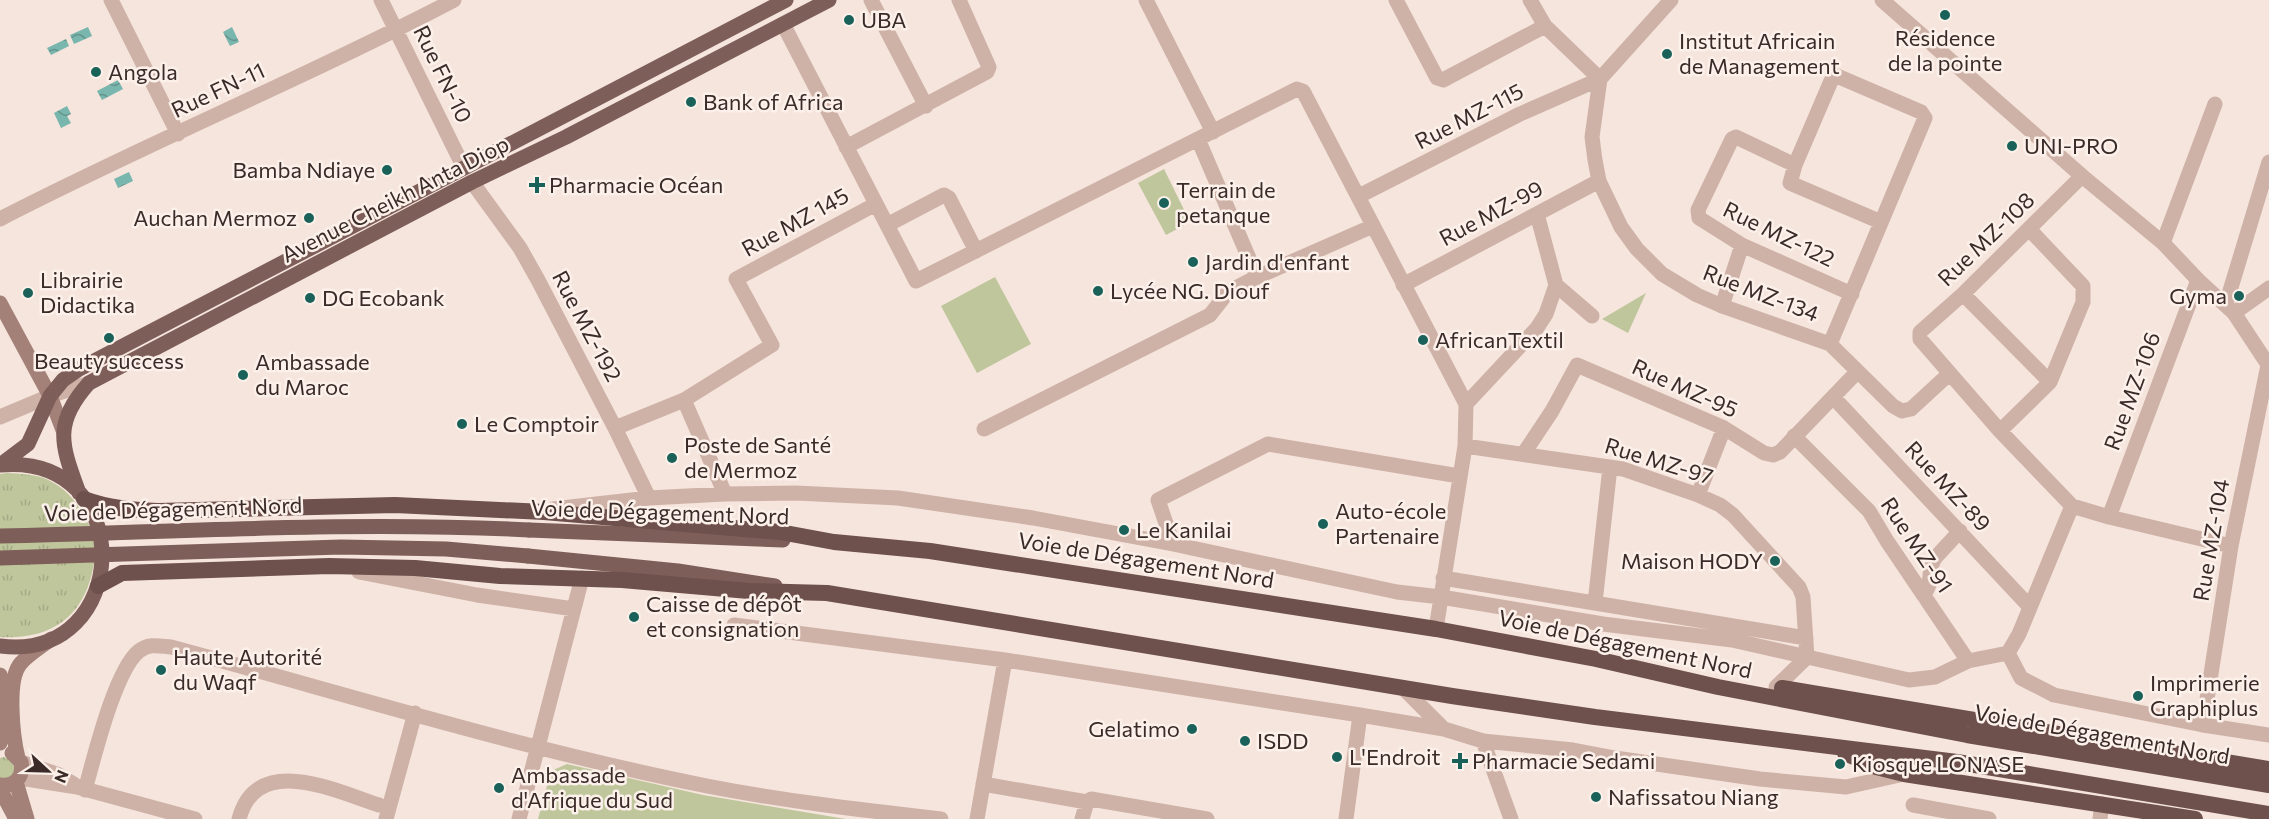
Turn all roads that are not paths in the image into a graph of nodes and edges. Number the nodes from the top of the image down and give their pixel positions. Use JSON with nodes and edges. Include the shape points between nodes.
{"nodes":[{"id":1,"x":111,"y":0,"type":"edge"},
{"id":2,"x":381,"y":0,"type":"edge"},
{"id":3,"x":454,"y":0,"type":"edge"},
{"id":4,"x":786,"y":0,"type":"edge"},
{"id":5,"x":829,"y":0,"type":"edge"},
{"id":6,"x":871,"y":0,"type":"edge"},
{"id":7,"x":959,"y":0,"type":"edge"},
{"id":8,"x":1146,"y":0,"type":"edge"},
{"id":9,"x":1396,"y":0,"type":"edge"},
{"id":10,"x":1530,"y":0,"type":"edge"},
{"id":11,"x":1671,"y":0,"type":"edge"},
{"id":12,"x":1882,"y":0,"type":"edge"},
{"id":13,"x":783,"y":24,"type":"junction"},
{"id":14,"x":1545,"y":26,"type":"junction"},
{"id":15,"x":396,"y":30,"type":"junction"},
{"id":16,"x":1600,"y":79,"type":"junction"},
{"id":17,"x":2215,"y":104,"type":"dead end"},
{"id":18,"x":926,"y":106,"type":"junction"},
{"id":19,"x":1213,"y":132,"type":"junction"},
{"id":20,"x":178,"y":134,"type":"junction"},
{"id":21,"x":1198,"y":140,"type":"junction"},
{"id":22,"x":846,"y":147,"type":"junction"},
{"id":23,"x":2269,"y":162,"type":"edge"},
{"id":24,"x":1795,"y":165,"type":"junction"},
{"id":25,"x":468,"y":175,"type":"junction"},
{"id":26,"x":2082,"y":176,"type":"junction"},
{"id":27,"x":1599,"y":181,"type":"junction"},
{"id":28,"x":1359,"y":196,"type":"junction"},
{"id":29,"x":876,"y":204,"type":"junction"},
{"id":30,"x":1537,"y":214,"type":"junction"},
{"id":31,"x":0,"y":219,"type":"edge"},
{"id":32,"x":1881,"y":222,"type":"junction"},
{"id":33,"x":886,"y":225,"type":"junction"},
{"id":34,"x":1373,"y":226,"type":"junction"},
{"id":35,"x":2029,"y":229,"type":"junction"},
{"id":36,"x":2163,"y":243,"type":"junction"},
{"id":37,"x":1742,"y":244,"type":"junction"},
{"id":38,"x":976,"y":251,"type":"junction"},
{"id":39,"x":1257,"y":277,"type":"junction"},
{"id":40,"x":2198,"y":280,"type":"junction"},
{"id":41,"x":1403,"y":285,"type":"junction"},
{"id":42,"x":1556,"y":285,"type":"junction"},
{"id":43,"x":2269,"y":288,"type":"edge"},
{"id":44,"x":1852,"y":294,"type":"junction"},
{"id":45,"x":1963,"y":294,"type":"junction"},
{"id":46,"x":0,"y":303,"type":"edge"},
{"id":47,"x":1722,"y":306,"type":"junction"},
{"id":48,"x":2230,"y":309,"type":"junction"},
{"id":49,"x":1592,"y":316,"type":"dead end"},
{"id":50,"x":1830,"y":344,"type":"junction"},
{"id":51,"x":2269,"y":366,"type":"edge"},
{"id":52,"x":1857,"y":372,"type":"junction"},
{"id":53,"x":1948,"y":374,"type":"junction"},
{"id":54,"x":2050,"y":382,"type":"junction"},
{"id":55,"x":89,"y":383,"type":"junction"},
{"id":56,"x":50,"y":396,"type":"junction"},
{"id":57,"x":1833,"y":397,"type":"junction"},
{"id":58,"x":684,"y":400,"type":"junction"},
{"id":59,"x":1466,"y":404,"type":"junction"},
{"id":60,"x":0,"y":417,"type":"edge"},
{"id":61,"x":615,"y":428,"type":"junction"},
{"id":62,"x":1724,"y":428,"type":"junction"},
{"id":63,"x":984,"y":429,"type":"dead end"},
{"id":64,"x":63,"y":430,"type":"junction"},
{"id":65,"x":2000,"y":431,"type":"junction"},
{"id":66,"x":1794,"y":436,"type":"junction"},
{"id":67,"x":1465,"y":446,"type":"junction"},
{"id":68,"x":1524,"y":453,"type":"junction"},
{"id":69,"x":0,"y":465,"type":"edge"},
{"id":70,"x":1610,"y":466,"type":"junction"},
{"id":71,"x":1459,"y":476,"type":"junction"},
{"id":72,"x":725,"y":494,"type":"junction"},
{"id":73,"x":1698,"y":495,"type":"junction"},
{"id":74,"x":82,"y":496,"type":"junction"},
{"id":75,"x":649,"y":498,"type":"junction"},
{"id":76,"x":2072,"y":506,"type":"junction"},
{"id":77,"x":544,"y":512,"type":"junction"},
{"id":78,"x":2109,"y":517,"type":"junction"},
{"id":79,"x":1960,"y":531,"type":"junction"},
{"id":80,"x":0,"y":537,"type":"edge"},
{"id":81,"x":834,"y":542,"type":"junction"},
{"id":82,"x":1173,"y":544,"type":"junction"},
{"id":83,"x":2231,"y":546,"type":"junction"},
{"id":84,"x":0,"y":558,"type":"edge"},
{"id":85,"x":329,"y":566,"type":"junction"},
{"id":86,"x":582,"y":578,"type":"junction"},
{"id":87,"x":1443,"y":578,"type":"junction"},
{"id":88,"x":98,"y":586,"type":"junction"},
{"id":89,"x":827,"y":594,"type":"junction"},
{"id":90,"x":1924,"y":596,"type":"junction"},
{"id":91,"x":1440,"y":597,"type":"junction"},
{"id":92,"x":1595,"y":603,"type":"junction"},
{"id":93,"x":2029,"y":606,"type":"junction"},
{"id":94,"x":574,"y":609,"type":"junction"},
{"id":95,"x":734,"y":625,"type":"dead end"},
{"id":96,"x":1436,"y":629,"type":"junction"},
{"id":97,"x":52,"y":638,"type":"junction"},
{"id":98,"x":1806,"y":638,"type":"junction"},
{"id":99,"x":0,"y":646,"type":"edge"},
{"id":100,"x":2008,"y":653,"type":"junction"},
{"id":101,"x":1807,"y":657,"type":"junction"},
{"id":102,"x":1005,"y":660,"type":"junction"},
{"id":103,"x":1968,"y":661,"type":"junction"},
{"id":104,"x":0,"y":675,"type":"edge"},
{"id":105,"x":1718,"y":687,"type":"junction"},
{"id":106,"x":1776,"y":687,"type":"junction"},
{"id":107,"x":1403,"y":688,"type":"junction"},
{"id":108,"x":415,"y":713,"type":"junction"},
{"id":109,"x":1360,"y":715,"type":"junction"},
{"id":110,"x":2203,"y":724,"type":"junction"},
{"id":111,"x":1444,"y":729,"type":"junction"},
{"id":112,"x":2269,"y":735,"type":"edge"},
{"id":113,"x":1483,"y":741,"type":"junction"},
{"id":114,"x":0,"y":743,"type":"edge"},
{"id":115,"x":1828,"y":746,"type":"junction"},
{"id":116,"x":539,"y":747,"type":"junction"},
{"id":117,"x":0,"y":753,"type":"edge"},
{"id":118,"x":19,"y":760,"type":"junction"},
{"id":119,"x":2269,"y":769,"type":"edge"},
{"id":120,"x":1904,"y":774,"type":"junction"},
{"id":121,"x":18,"y":780,"type":"junction"},
{"id":122,"x":983,"y":784,"type":"junction"},
{"id":123,"x":2269,"y":785,"type":"edge"},
{"id":124,"x":0,"y":787,"type":"edge"},
{"id":125,"x":81,"y":789,"type":"junction"},
{"id":126,"x":1087,"y":802,"type":"junction"},
{"id":127,"x":1913,"y":805,"type":"dead end"},
{"id":128,"x":383,"y":812,"type":"edge"},
{"id":129,"x":2101,"y":812,"type":"edge"},
{"id":130,"x":2269,"y":814,"type":"edge"},
{"id":131,"x":1176,"y":817,"type":"edge"},
{"id":132,"x":1961,"y":817,"type":"edge"},
{"id":133,"x":16,"y":819,"type":"edge"},
{"id":134,"x":27,"y":819,"type":"edge"},
{"id":135,"x":195,"y":819,"type":"edge"},
{"id":136,"x":239,"y":819,"type":"edge"},
{"id":137,"x":519,"y":819,"type":"edge"},
{"id":138,"x":941,"y":819,"type":"edge"},
{"id":139,"x":977,"y":819,"type":"edge"},
{"id":140,"x":1082,"y":819,"type":"edge"},
{"id":141,"x":1208,"y":819,"type":"edge"},
{"id":142,"x":1346,"y":819,"type":"edge"},
{"id":143,"x":1510,"y":819,"type":"edge"},
{"id":144,"x":1989,"y":819,"type":"edge"},
{"id":145,"x":2195,"y":819,"type":"edge"}],
"edges":[{"from":1,"to":20,"type":"street"},
{"from":2,"to":15,"type":"street","name":"Rue FN-10"},
{"from":3,"to":15,"type":"street","name":"Rue FN-11"},
{"from":4,"to":25,"type":"main road","name":"Avenue Cheikh Anta Diop"},
{"from":5,"to":13,"type":"main road","name":"Avenue Cheikh Anta Diop"},
{"from":6,"to":18,"type":"street"},
{"from":7,"to":18,"type":"street","via":[[989,69]]},
{"from":8,"to":19,"type":"street"},
{"from":9,"to":14,"type":"street","via":[[1437,78],[1443,80]]},
{"from":10,"to":14,"type":"street"},
{"from":11,"to":16,"type":"street"},
{"from":12,"to":26,"type":"street"},
{"from":13,"to":22,"type":"street"},
{"from":13,"to":25,"type":"main road","name":"Avenue Cheikh Anta Diop","via":[[566,137]]},
{"from":14,"to":16,"type":"street"},
{"from":15,"to":20,"type":"street","name":"Rue FN-11"},
{"from":15,"to":25,"type":"street","name":"Rue FN-10"},
{"from":16,"to":27,"type":"street","name":"Rue MZ-134","via":[[1592,137]]},
{"from":16,"to":28,"type":"street","name":"Rue MZ-115","via":[[1520,114]]},
{"from":17,"to":36,"type":"street"},
{"from":18,"to":22,"type":"street"},
{"from":19,"to":21,"type":"street"},
{"from":19,"to":28,"type":"street","via":[[1297,89],[1303,91]]},
{"from":20,"to":31,"type":"street","name":"Rue FN-11"},
{"from":21,"to":38,"type":"street"},
{"from":21,"to":39,"type":"street"},
{"from":22,"to":29,"type":"street"},
{"from":23,"to":48,"type":"street"},
{"from":24,"to":32,"type":"street","via":[[1790,183]]},
{"from":24,"to":32,"type":"street","via":[[1831,81],[1837,76],[1921,112],[1925,118]]},
{"from":24,"to":37,"type":"street","name":"Rue MZ-122","via":[[1736,137],[1732,139],[1697,214],[1702,221]]},
{"from":25,"to":55,"type":"main road","name":"Avenue Cheikh Anta Diop"},
{"from":25,"to":56,"type":"main road","name":"Avenue Cheikh Anta Diop","via":[[79,369]]},
{"from":25,"to":61,"type":"street","name":"Rue MZ-192","via":[[520,248]]},
{"from":26,"to":35,"type":"street","name":"Rue MZ-108"},
{"from":26,"to":36,"type":"street"},
{"from":27,"to":30,"type":"street","name":"Rue MZ-99"},
{"from":27,"to":47,"type":"street","name":"Rue MZ-134","via":[[1621,227],[1637,249],[1662,274]]},
{"from":28,"to":34,"type":"street"},
{"from":29,"to":33,"type":"street"},
{"from":29,"to":58,"type":"street","name":"Rue MZ 145","via":[[736,279],[772,345]]},
{"from":30,"to":41,"type":"street","name":"Rue MZ-99"},
{"from":30,"to":42,"type":"street"},
{"from":32,"to":44,"type":"street"},
{"from":33,"to":38,"type":"street","via":[[944,195]]},
{"from":33,"to":38,"type":"street","via":[[916,281]]},
{"from":34,"to":39,"type":"street"},
{"from":34,"to":41,"type":"street"},
{"from":35,"to":45,"type":"street","name":"Rue MZ-108"},
{"from":35,"to":54,"type":"street","via":[[2083,286],[2083,302]]},
{"from":36,"to":40,"type":"street"},
{"from":37,"to":44,"type":"street","name":"Rue MZ-122"},
{"from":37,"to":47,"type":"street"},
{"from":39,"to":63,"type":"street","via":[[1227,292],[1210,315]]},
{"from":40,"to":48,"type":"street"},
{"from":40,"to":78,"type":"street","name":"Rue MZ-106"},
{"from":41,"to":59,"type":"street"},
{"from":42,"to":49,"type":"street"},
{"from":42,"to":59,"type":"street","via":[[1537,328]]},
{"from":43,"to":48,"type":"street"},
{"from":44,"to":50,"type":"street"},
{"from":45,"to":53,"type":"street","name":"Rue MZ-108","via":[[1920,332],[1920,339]]},
{"from":45,"to":54,"type":"street"},
{"from":46,"to":56,"type":"main road"},
{"from":47,"to":50,"type":"street","name":"Rue MZ-134"},
{"from":48,"to":51,"type":"street"},
{"from":50,"to":52,"type":"street","name":"Rue MZ-134"},
{"from":51,"to":83,"type":"street","name":"Rue MZ-104"},
{"from":52,"to":53,"type":"street","name":"Rue MZ-134","via":[[1902,411],[1911,409]]},
{"from":52,"to":57,"type":"street"},
{"from":53,"to":65,"type":"street"},
{"from":54,"to":65,"type":"street"},
{"from":55,"to":56,"type":"street"},
{"from":55,"to":64,"type":"main road","name":"Avenue Cheikh Anta Diop","via":[[67,414]]},
{"from":56,"to":60,"type":"street"},
{"from":56,"to":64,"type":"main road"},
{"from":56,"to":69,"type":"main road","name":"Avenue Cheikh Anta Diop","via":[[28,444]]},
{"from":57,"to":66,"type":"street"},
{"from":57,"to":79,"type":"street","name":"Rue MZ-89"},
{"from":58,"to":61,"type":"street","name":"Rue MZ 145"},
{"from":58,"to":72,"type":"street"},
{"from":59,"to":67,"type":"street"},
{"from":61,"to":75,"type":"street","name":"Rue MZ-192"},
{"from":62,"to":66,"type":"street","name":"Rue MZ-95","via":[[1773,455]]},
{"from":62,"to":68,"type":"street","name":"Rue MZ-95","via":[[1577,365]]},
{"from":62,"to":73,"type":"street"},
{"from":64,"to":74,"type":"main road","via":[[64,449]]},
{"from":65,"to":76,"type":"street"},
{"from":66,"to":90,"type":"street","name":"Rue MZ-91","via":[[1869,511]]},
{"from":67,"to":68,"type":"street","name":"Rue MZ-97"},
{"from":67,"to":71,"type":"street"},
{"from":68,"to":70,"type":"street","name":"Rue MZ-97"},
{"from":69,"to":74,"type":"main road","via":[[47,471]]},
{"from":70,"to":73,"type":"street","name":"Rue MZ-97"},
{"from":70,"to":92,"type":"street"},
{"from":71,"to":82,"type":"street","via":[[1268,444],[1158,501]]},
{"from":71,"to":87,"type":"street"},
{"from":72,"to":75,"type":"street"},
{"from":72,"to":82,"type":"street","via":[[898,498]]},
{"from":73,"to":98,"type":"street","name":"Rue MZ-97","via":[[1733,515],[1799,587]]},
{"from":74,"to":77,"type":"highway","via":[[101,505],[158,511],[395,506]]},
{"from":74,"to":88,"type":"main road","via":[[99,526],[103,546]]},
{"from":75,"to":77,"type":"street"},
{"from":76,"to":78,"type":"street"},
{"from":76,"to":93,"type":"street"},
{"from":77,"to":81,"type":"highway","via":[[780,532]]},
{"from":78,"to":83,"type":"street"},
{"from":79,"to":90,"type":"street","via":[[1930,566]]},
{"from":79,"to":93,"type":"street","name":"Rue MZ-89"},
{"from":80,"to":81,"type":"main road","name":"Voie de Dégagement Nord","bridge":true,"via":[[446,526]]},
{"from":81,"to":96,"type":"highway","name":"Voie de Dégagement Nord","via":[[1008,562]]},
{"from":82,"to":91,"type":"street","via":[[1396,592]]},
{"from":83,"to":110,"type":"street","name":"Rue MZ-104"},
{"from":84,"to":89,"type":"main road","name":"Voie de Dégagement Nord","bridge":true,"via":[[341,547],[446,549],[678,571]]},
{"from":85,"to":86,"type":"highway"},
{"from":85,"to":88,"type":"highway","via":[[122,573]]},
{"from":85,"to":94,"type":"street"},
{"from":86,"to":89,"type":"highway"},
{"from":86,"to":94,"type":"street"},
{"from":87,"to":91,"type":"street"},
{"from":87,"to":92,"type":"street"},
{"from":88,"to":97,"type":"main road","via":[[80,617]]},
{"from":89,"to":107,"type":"highway","name":"Voie de Dégagement Nord"},
{"from":90,"to":103,"type":"street","name":"Rue MZ-91"},
{"from":91,"to":96,"type":"street"},
{"from":91,"to":101,"type":"street","via":[[1732,640]]},
{"from":92,"to":98,"type":"street"},
{"from":93,"to":100,"type":"street"},
{"from":94,"to":116,"type":"street"},
{"from":95,"to":102,"type":"street"},
{"from":96,"to":105,"type":"highway","name":"Voie de Dégagement Nord"},
{"from":97,"to":99,"type":"main road","via":[[28,646]]},
{"from":97,"to":118,"type":"main road","via":[[17,669],[13,728]]},
{"from":98,"to":101,"type":"street","name":"Rue MZ-97"},
{"from":100,"to":103,"type":"street"},
{"from":100,"to":110,"type":"street","via":[[2021,678],[2054,695]]},
{"from":101,"to":103,"type":"street","via":[[1909,680],[1935,677]]},
{"from":101,"to":106,"type":"street"},
{"from":102,"to":109,"type":"street"},
{"from":102,"to":122,"type":"street"},
{"from":104,"to":114,"type":"main road"},
{"from":105,"to":106,"type":"highway"},
{"from":105,"to":123,"type":"highway","name":"Voie de Dégagement Nord","via":[[1967,735]]},
{"from":106,"to":119,"type":"highway"},
{"from":107,"to":111,"type":"street"},
{"from":107,"to":115,"type":"highway","name":"Voie de Dégagement Nord"},
{"from":108,"to":116,"type":"street"},
{"from":108,"to":125,"type":"street","via":[[171,647],[151,645],[133,658],[118,687]]},
{"from":108,"to":128,"type":"street"},
{"from":109,"to":111,"type":"street"},
{"from":109,"to":142,"type":"street"},
{"from":110,"to":112,"type":"street"},
{"from":111,"to":113,"type":"street"},
{"from":113,"to":120,"type":"street","via":[[1846,788]]},
{"from":113,"to":143,"type":"street"},
{"from":115,"to":120,"type":"highway","via":[[1876,767]]},
{"from":115,"to":130,"type":"highway","name":"Voie de Dégagement Nord","via":[[1957,762]]},
{"from":116,"to":137,"type":"street"},
{"from":116,"to":138,"type":"street","via":[[792,801]]},
{"from":117,"to":118,"type":"main road","via":[[8,752]]},
{"from":118,"to":121,"type":"main road","via":[[22,773]]},
{"from":118,"to":125,"type":"street","via":[[57,774]]},
{"from":120,"to":129,"type":"highway"},
{"from":121,"to":124,"type":"main road"},
{"from":121,"to":125,"type":"street"},
{"from":121,"to":134,"type":"main road"},
{"from":122,"to":126,"type":"street"},
{"from":122,"to":139,"type":"street"},
{"from":124,"to":133,"type":"main road"},
{"from":125,"to":135,"type":"street"},
{"from":126,"to":131,"type":"street","via":[[1091,799]]},
{"from":126,"to":140,"type":"street"},
{"from":127,"to":132,"type":"street"},
{"from":128,"to":136,"type":"street","via":[[298,780],[268,782],[250,796]]},
{"from":129,"to":145,"type":"highway"},
{"from":131,"to":141,"type":"street"},
{"from":132,"to":144,"type":"street"}]}
